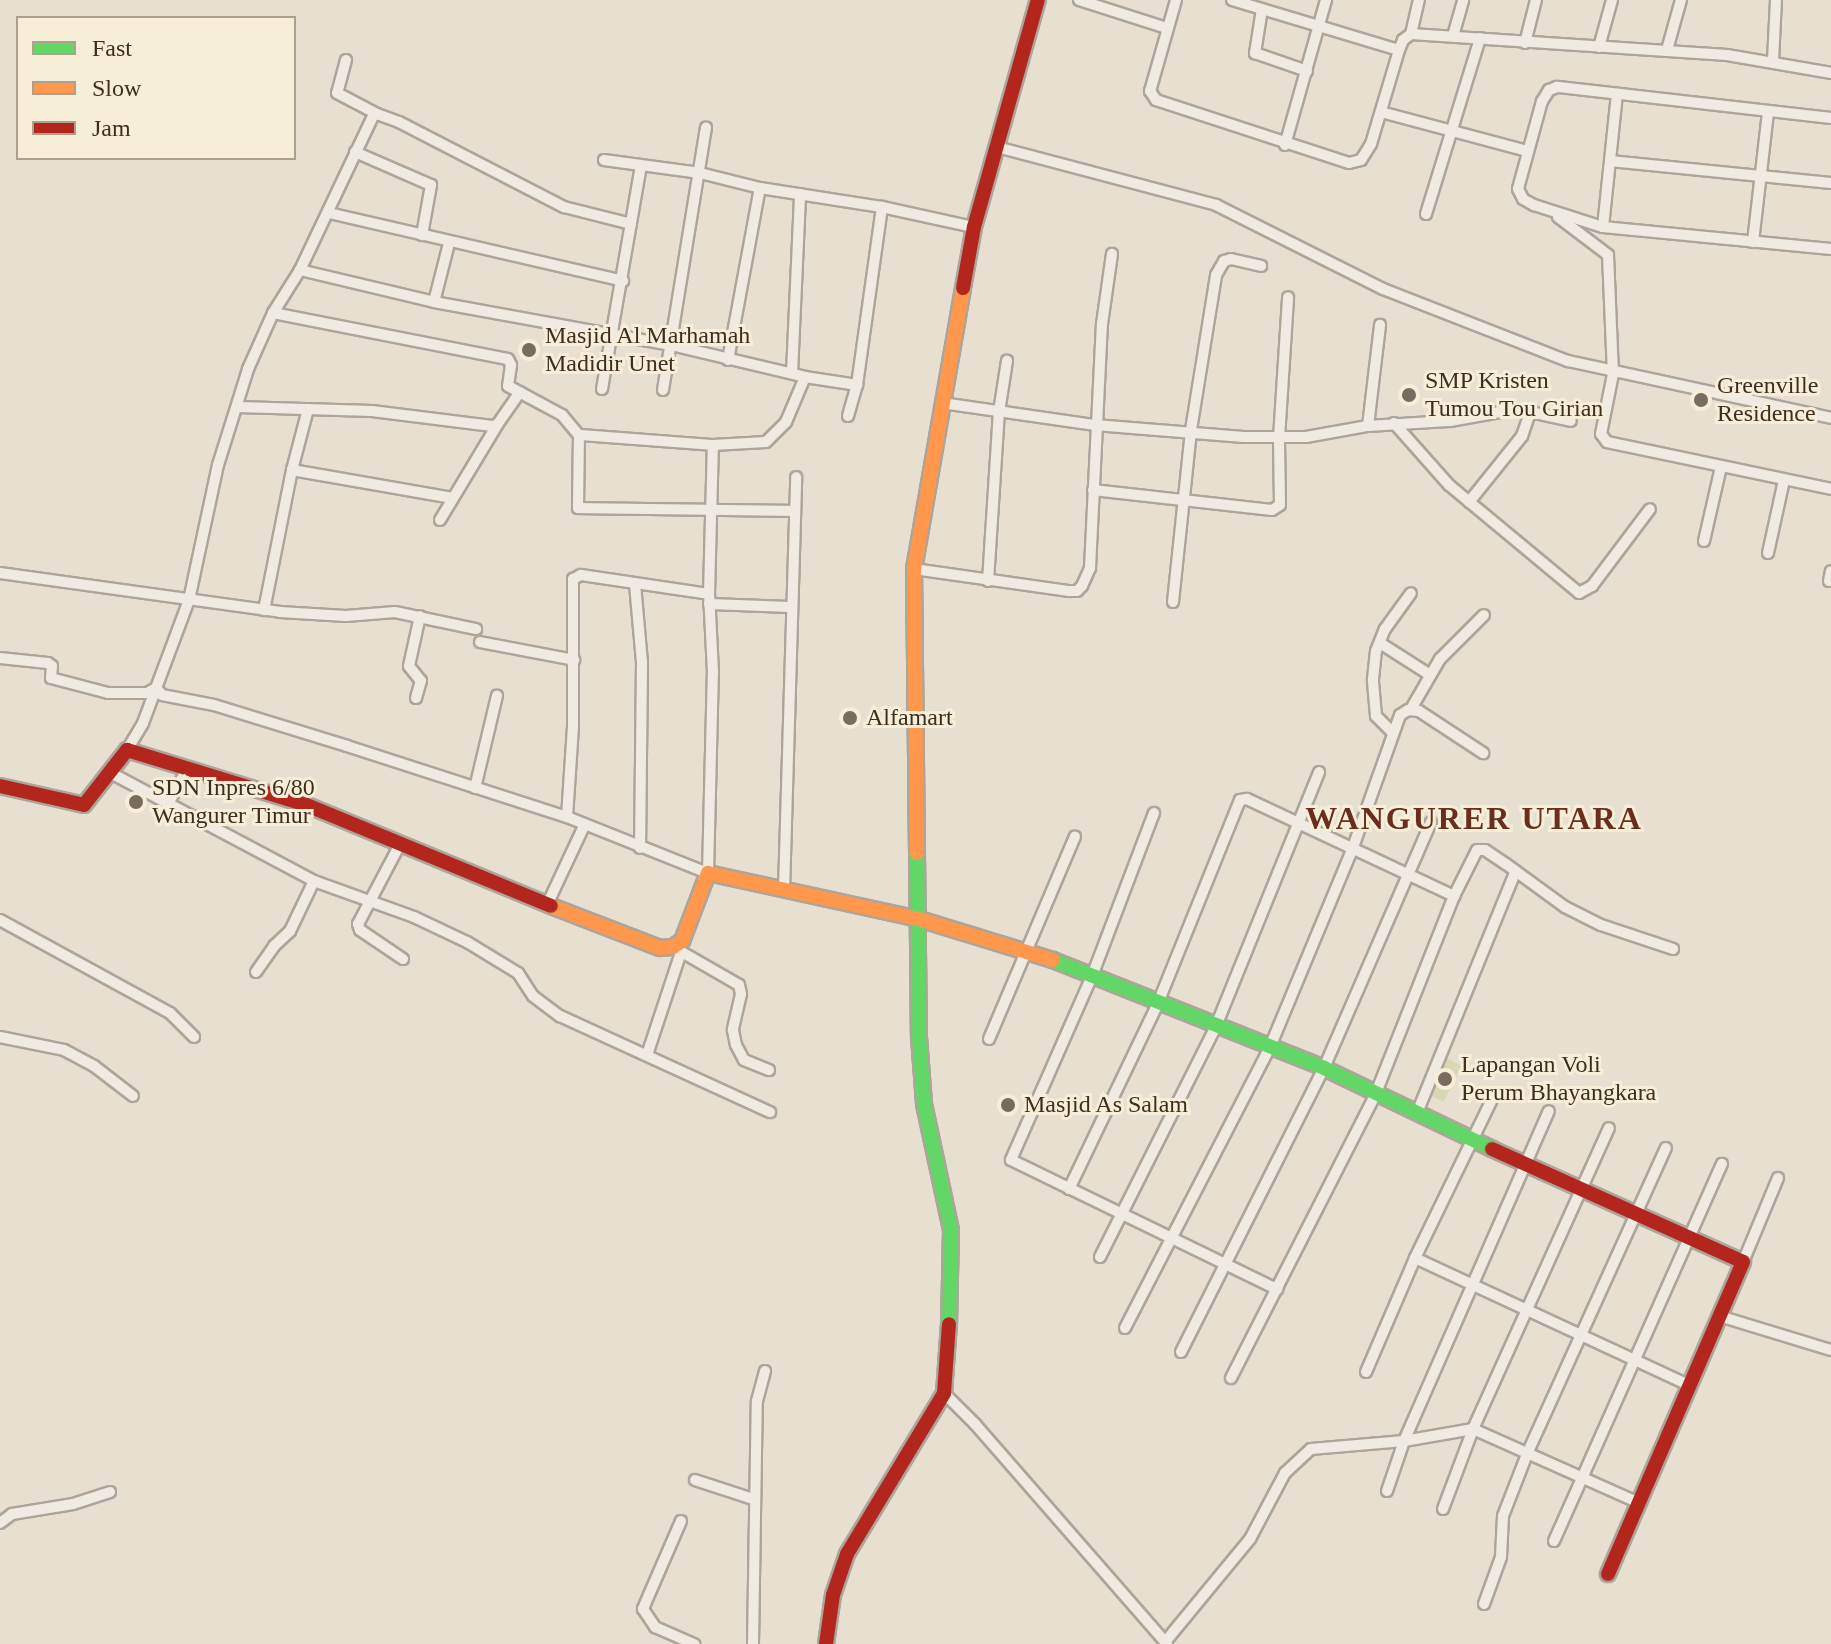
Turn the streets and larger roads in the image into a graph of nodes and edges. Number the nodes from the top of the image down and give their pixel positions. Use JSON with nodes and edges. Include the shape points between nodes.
{"nodes":[{"id":1,"x":1038,"y":0,"type":"edge"},
{"id":2,"x":1079,"y":0,"type":"edge"},
{"id":3,"x":1176,"y":0,"type":"edge"},
{"id":4,"x":1232,"y":0,"type":"edge"},
{"id":5,"x":1326,"y":0,"type":"edge"},
{"id":6,"x":1419,"y":0,"type":"edge"},
{"id":7,"x":1463,"y":0,"type":"edge"},
{"id":8,"x":1536,"y":0,"type":"edge"},
{"id":9,"x":1612,"y":0,"type":"edge"},
{"id":10,"x":1681,"y":0,"type":"edge"},
{"id":11,"x":1776,"y":0,"type":"edge"},
{"id":12,"x":1262,"y":9,"type":"junction"},
{"id":13,"x":1320,"y":26,"type":"junction"},
{"id":14,"x":1167,"y":28,"type":"junction"},
{"id":15,"x":1411,"y":34,"type":"junction"},
{"id":16,"x":1453,"y":36,"type":"junction"},
{"id":17,"x":1480,"y":38,"type":"junction"},
{"id":18,"x":1525,"y":43,"type":"junction"},
{"id":19,"x":1599,"y":47,"type":"junction"},
{"id":20,"x":1399,"y":50,"type":"junction"},
{"id":21,"x":1667,"y":50,"type":"junction"},
{"id":22,"x":346,"y":60,"type":"dead end"},
{"id":23,"x":1773,"y":61,"type":"junction"},
{"id":24,"x":1307,"y":71,"type":"junction"},
{"id":25,"x":1831,"y":73,"type":"edge"},
{"id":26,"x":1617,"y":94,"type":"junction"},
{"id":27,"x":1381,"y":112,"type":"junction"},
{"id":28,"x":1768,"y":113,"type":"junction"},
{"id":29,"x":377,"y":114,"type":"junction"},
{"id":30,"x":1831,"y":118,"type":"edge"},
{"id":31,"x":706,"y":128,"type":"dead end"},
{"id":32,"x":1452,"y":130,"type":"junction"},
{"id":33,"x":1285,"y":145,"type":"junction"},
{"id":34,"x":997,"y":147,"type":"junction"},
{"id":35,"x":1528,"y":151,"type":"junction"},
{"id":36,"x":355,"y":152,"type":"junction"},
{"id":37,"x":604,"y":160,"type":"dead end"},
{"id":38,"x":1610,"y":161,"type":"junction"},
{"id":39,"x":641,"y":165,"type":"junction"},
{"id":40,"x":700,"y":173,"type":"junction"},
{"id":41,"x":1762,"y":175,"type":"junction"},
{"id":42,"x":1831,"y":183,"type":"edge"},
{"id":43,"x":760,"y":188,"type":"junction"},
{"id":44,"x":800,"y":194,"type":"junction"},
{"id":45,"x":882,"y":207,"type":"junction"},
{"id":46,"x":329,"y":213,"type":"junction"},
{"id":47,"x":1554,"y":213,"type":"junction"},
{"id":48,"x":1426,"y":214,"type":"dead end"},
{"id":49,"x":631,"y":224,"type":"junction"},
{"id":50,"x":974,"y":227,"type":"junction"},
{"id":51,"x":1603,"y":227,"type":"junction"},
{"id":52,"x":422,"y":235,"type":"junction"},
{"id":53,"x":1753,"y":242,"type":"junction"},
{"id":54,"x":449,"y":243,"type":"junction"},
{"id":55,"x":1831,"y":249,"type":"edge"},
{"id":56,"x":1112,"y":254,"type":"dead end"},
{"id":57,"x":1261,"y":266,"type":"dead end"},
{"id":58,"x":300,"y":270,"type":"junction"},
{"id":59,"x":623,"y":281,"type":"junction"},
{"id":60,"x":1288,"y":297,"type":"dead end"},
{"id":61,"x":434,"y":302,"type":"junction"},
{"id":62,"x":273,"y":313,"type":"junction"},
{"id":63,"x":1380,"y":325,"type":"dead end"},
{"id":64,"x":611,"y":337,"type":"junction"},
{"id":65,"x":671,"y":345,"type":"junction"},
{"id":66,"x":728,"y":360,"type":"junction"},
{"id":67,"x":1007,"y":361,"type":"dead end"},
{"id":68,"x":792,"y":373,"type":"junction"},
{"id":69,"x":1613,"y":374,"type":"junction"},
{"id":70,"x":805,"y":377,"type":"junction"},
{"id":71,"x":857,"y":385,"type":"junction"},
{"id":72,"x":602,"y":389,"type":"dead end"},
{"id":73,"x":663,"y":390,"type":"dead end"},
{"id":74,"x":520,"y":392,"type":"junction"},
{"id":75,"x":942,"y":403,"type":"junction"},
{"id":76,"x":238,"y":407,"type":"junction"},
{"id":77,"x":308,"y":409,"type":"junction"},
{"id":78,"x":1531,"y":410,"type":"junction"},
{"id":79,"x":999,"y":412,"type":"junction"},
{"id":80,"x":848,"y":416,"type":"dead end"},
{"id":81,"x":1831,"y":418,"type":"edge"},
{"id":82,"x":1571,"y":421,"type":"dead end"},
{"id":83,"x":1394,"y":423,"type":"junction"},
{"id":84,"x":497,"y":425,"type":"junction"},
{"id":85,"x":1095,"y":425,"type":"junction"},
{"id":86,"x":1368,"y":426,"type":"junction"},
{"id":87,"x":1191,"y":430,"type":"junction"},
{"id":88,"x":579,"y":435,"type":"junction"},
{"id":89,"x":1279,"y":438,"type":"junction"},
{"id":90,"x":713,"y":445,"type":"junction"},
{"id":91,"x":1721,"y":467,"type":"junction"},
{"id":92,"x":292,"y":470,"type":"junction"},
{"id":93,"x":796,"y":477,"type":"dead end"},
{"id":94,"x":1784,"y":480,"type":"junction"},
{"id":95,"x":1831,"y":489,"type":"edge"},
{"id":96,"x":1093,"y":490,"type":"junction"},
{"id":97,"x":453,"y":498,"type":"junction"},
{"id":98,"x":1185,"y":502,"type":"junction"},
{"id":99,"x":1469,"y":502,"type":"junction"},
{"id":100,"x":1650,"y":509,"type":"dead end"},
{"id":101,"x":794,"y":511,"type":"junction"},
{"id":102,"x":712,"y":512,"type":"junction"},
{"id":103,"x":440,"y":520,"type":"dead end"},
{"id":104,"x":1704,"y":541,"type":"dead end"},
{"id":105,"x":1768,"y":553,"type":"dead end"},
{"id":106,"x":914,"y":569,"type":"junction"},
{"id":107,"x":0,"y":573,"type":"edge"},
{"id":108,"x":988,"y":581,"type":"junction"},
{"id":109,"x":635,"y":584,"type":"junction"},
{"id":110,"x":1411,"y":593,"type":"dead end"},
{"id":111,"x":709,"y":599,"type":"junction"},
{"id":112,"x":189,"y":600,"type":"junction"},
{"id":113,"x":1173,"y":602,"type":"dead end"},
{"id":114,"x":791,"y":607,"type":"junction"},
{"id":115,"x":264,"y":610,"type":"junction"},
{"id":116,"x":1484,"y":615,"type":"dead end"},
{"id":117,"x":420,"y":616,"type":"junction"},
{"id":118,"x":476,"y":629,"type":"dead end"},
{"id":119,"x":480,"y":642,"type":"dead end"},
{"id":120,"x":1380,"y":643,"type":"junction"},
{"id":121,"x":0,"y":658,"type":"edge"},
{"id":122,"x":574,"y":660,"type":"junction"},
{"id":123,"x":1430,"y":675,"type":"junction"},
{"id":124,"x":156,"y":688,"type":"junction"},
{"id":125,"x":497,"y":696,"type":"dead end"},
{"id":126,"x":416,"y":698,"type":"dead end"},
{"id":127,"x":1411,"y":709,"type":"junction"},
{"id":128,"x":1393,"y":733,"type":"junction"},
{"id":129,"x":127,"y":750,"type":"junction"},
{"id":130,"x":1483,"y":753,"type":"dead end"},
{"id":131,"x":188,"y":768,"type":"junction"},
{"id":132,"x":109,"y":772,"type":"junction"},
{"id":133,"x":1319,"y":772,"type":"dead end"},
{"id":134,"x":0,"y":786,"type":"edge"},
{"id":135,"x":475,"y":788,"type":"junction"},
{"id":136,"x":169,"y":802,"type":"junction"},
{"id":137,"x":1154,"y":813,"type":"dead end"},
{"id":138,"x":567,"y":817,"type":"junction"},
{"id":139,"x":1431,"y":822,"type":"dead end"},
{"id":140,"x":585,"y":824,"type":"junction"},
{"id":141,"x":1297,"y":824,"type":"junction"},
{"id":142,"x":1075,"y":836,"type":"dead end"},
{"id":143,"x":399,"y":846,"type":"junction"},
{"id":144,"x":640,"y":848,"type":"junction"},
{"id":145,"x":1352,"y":850,"type":"junction"},
{"id":146,"x":1516,"y":871,"type":"junction"},
{"id":147,"x":708,"y":873,"type":"junction"},
{"id":148,"x":1407,"y":873,"type":"junction"},
{"id":149,"x":314,"y":881,"type":"junction"},
{"id":150,"x":784,"y":890,"type":"junction"},
{"id":151,"x":1454,"y":896,"type":"junction"},
{"id":152,"x":372,"y":901,"type":"junction"},
{"id":153,"x":547,"y":905,"type":"junction"},
{"id":154,"x":919,"y":919,"type":"junction"},
{"id":155,"x":0,"y":920,"type":"edge"},
{"id":156,"x":677,"y":949,"type":"junction"},
{"id":157,"x":1673,"y":949,"type":"dead end"},
{"id":158,"x":1028,"y":950,"type":"junction"},
{"id":159,"x":403,"y":959,"type":"dead end"},
{"id":160,"x":256,"y":972,"type":"dead end"},
{"id":161,"x":1092,"y":976,"type":"junction"},
{"id":162,"x":1158,"y":1003,"type":"junction"},
{"id":163,"x":1216,"y":1026,"type":"junction"},
{"id":164,"x":0,"y":1037,"type":"edge"},
{"id":165,"x":194,"y":1037,"type":"dead end"},
{"id":166,"x":989,"y":1039,"type":"dead end"},
{"id":167,"x":1270,"y":1047,"type":"junction"},
{"id":168,"x":647,"y":1055,"type":"junction"},
{"id":169,"x":1324,"y":1068,"type":"junction"},
{"id":170,"x":769,"y":1070,"type":"dead end"},
{"id":171,"x":1376,"y":1093,"type":"junction"},
{"id":172,"x":1494,"y":1095,"type":"dead end"},
{"id":173,"x":133,"y":1096,"type":"dead end"},
{"id":174,"x":1549,"y":1111,"type":"dead end"},
{"id":175,"x":770,"y":1112,"type":"dead end"},
{"id":176,"x":1417,"y":1113,"type":"junction"},
{"id":177,"x":1609,"y":1128,"type":"dead end"},
{"id":178,"x":1473,"y":1140,"type":"junction"},
{"id":179,"x":1666,"y":1148,"type":"dead end"},
{"id":180,"x":1722,"y":1164,"type":"dead end"},
{"id":181,"x":1526,"y":1165,"type":"junction"},
{"id":182,"x":1778,"y":1178,"type":"dead end"},
{"id":183,"x":1069,"y":1189,"type":"junction"},
{"id":184,"x":1583,"y":1191,"type":"junction"},
{"id":185,"x":1122,"y":1215,"type":"junction"},
{"id":186,"x":1638,"y":1215,"type":"junction"},
{"id":187,"x":1173,"y":1238,"type":"junction"},
{"id":188,"x":1692,"y":1238,"type":"junction"},
{"id":189,"x":1100,"y":1257,"type":"dead end"},
{"id":190,"x":1415,"y":1258,"type":"junction"},
{"id":191,"x":1225,"y":1262,"type":"junction"},
{"id":192,"x":1743,"y":1262,"type":"junction"},
{"id":193,"x":1472,"y":1285,"type":"junction"},
{"id":194,"x":1277,"y":1289,"type":"junction"},
{"id":195,"x":1527,"y":1311,"type":"junction"},
{"id":196,"x":1719,"y":1316,"type":"junction"},
{"id":197,"x":1125,"y":1328,"type":"dead end"},
{"id":198,"x":1582,"y":1335,"type":"junction"},
{"id":199,"x":1831,"y":1350,"type":"edge"},
{"id":200,"x":1181,"y":1352,"type":"dead end"},
{"id":201,"x":1633,"y":1361,"type":"junction"},
{"id":202,"x":765,"y":1371,"type":"dead end"},
{"id":203,"x":1366,"y":1372,"type":"dead end"},
{"id":204,"x":1231,"y":1378,"type":"dead end"},
{"id":205,"x":1688,"y":1385,"type":"junction"},
{"id":206,"x":944,"y":1393,"type":"junction"},
{"id":207,"x":1473,"y":1429,"type":"junction"},
{"id":208,"x":1404,"y":1441,"type":"junction"},
{"id":209,"x":1527,"y":1454,"type":"junction"},
{"id":210,"x":695,"y":1480,"type":"dead end"},
{"id":211,"x":1582,"y":1480,"type":"junction"},
{"id":212,"x":1387,"y":1491,"type":"dead end"},
{"id":213,"x":110,"y":1492,"type":"dead end"},
{"id":214,"x":753,"y":1499,"type":"junction"},
{"id":215,"x":1639,"y":1503,"type":"junction"},
{"id":216,"x":1443,"y":1509,"type":"dead end"},
{"id":217,"x":681,"y":1521,"type":"dead end"},
{"id":218,"x":0,"y":1523,"type":"edge"},
{"id":219,"x":1554,"y":1541,"type":"dead end"},
{"id":220,"x":1608,"y":1574,"type":"dead end"},
{"id":221,"x":1484,"y":1604,"type":"dead end"},
{"id":222,"x":1166,"y":1643,"type":"edge"},
{"id":223,"x":694,"y":1644,"type":"edge"},
{"id":224,"x":753,"y":1644,"type":"edge"},
{"id":225,"x":826,"y":1644,"type":"edge"}],
"edges":[{"from":1,"to":34,"type":"street"},
{"from":2,"to":14,"type":"street"},
{"from":3,"to":14,"type":"street"},
{"from":4,"to":12,"type":"street"},
{"from":5,"to":13,"type":"street"},
{"from":6,"to":15,"type":"street"},
{"from":7,"to":16,"type":"street"},
{"from":8,"to":18,"type":"street"},
{"from":9,"to":19,"type":"street"},
{"from":10,"to":21,"type":"street"},
{"from":11,"to":23,"type":"street"},
{"from":12,"to":13,"type":"street"},
{"from":12,"to":24,"type":"street","via":[[1255,53]]},
{"from":13,"to":20,"type":"street"},
{"from":13,"to":24,"type":"street"},
{"from":14,"to":33,"type":"street","via":[[1150,91],[1156,100]]},
{"from":15,"to":16,"type":"street"},
{"from":15,"to":20,"type":"street"},
{"from":16,"to":17,"type":"street"},
{"from":17,"to":18,"type":"street"},
{"from":17,"to":32,"type":"street"},
{"from":18,"to":19,"type":"street"},
{"from":19,"to":21,"type":"street"},
{"from":20,"to":27,"type":"street"},
{"from":21,"to":23,"type":"street"},
{"from":22,"to":29,"type":"street","via":[[337,93]]},
{"from":23,"to":25,"type":"street"},
{"from":24,"to":33,"type":"street"},
{"from":26,"to":28,"type":"street"},
{"from":26,"to":35,"type":"street","via":[[1549,90]]},
{"from":26,"to":38,"type":"street"},
{"from":27,"to":32,"type":"street"},
{"from":27,"to":33,"type":"street","via":[[1371,144],[1354,163]]},
{"from":28,"to":30,"type":"street"},
{"from":28,"to":41,"type":"street"},
{"from":29,"to":36,"type":"street","via":[[368,121]]},
{"from":29,"to":49,"type":"street","via":[[564,207]]},
{"from":31,"to":40,"type":"street"},
{"from":32,"to":35,"type":"street"},
{"from":32,"to":48,"type":"street"},
{"from":34,"to":50,"type":"street"},
{"from":34,"to":69,"type":"street","via":[[1216,205],[1383,289]]},
{"from":35,"to":47,"type":"street","via":[[1520,194]]},
{"from":36,"to":46,"type":"street"},
{"from":36,"to":52,"type":"street","via":[[431,185]]},
{"from":37,"to":39,"type":"street"},
{"from":38,"to":41,"type":"street"},
{"from":38,"to":51,"type":"street"},
{"from":39,"to":40,"type":"street"},
{"from":39,"to":49,"type":"street"},
{"from":40,"to":43,"type":"street"},
{"from":40,"to":65,"type":"street"},
{"from":41,"to":42,"type":"street"},
{"from":41,"to":53,"type":"street"},
{"from":43,"to":44,"type":"street"},
{"from":43,"to":66,"type":"street"},
{"from":44,"to":45,"type":"street"},
{"from":44,"to":68,"type":"street"},
{"from":45,"to":50,"type":"street"},
{"from":45,"to":71,"type":"street"},
{"from":46,"to":52,"type":"street"},
{"from":46,"to":58,"type":"street"},
{"from":47,"to":51,"type":"street"},
{"from":47,"to":69,"type":"street","via":[[1608,255]]},
{"from":49,"to":59,"type":"street"},
{"from":50,"to":75,"type":"street"},
{"from":51,"to":53,"type":"street"},
{"from":52,"to":54,"type":"street"},
{"from":53,"to":55,"type":"street"},
{"from":54,"to":59,"type":"street"},
{"from":54,"to":61,"type":"street"},
{"from":56,"to":85,"type":"street"},
{"from":57,"to":87,"type":"street","via":[[1231,259],[1220,266]]},
{"from":58,"to":61,"type":"street"},
{"from":58,"to":62,"type":"street"},
{"from":59,"to":64,"type":"street"},
{"from":60,"to":89,"type":"street"},
{"from":61,"to":64,"type":"street"},
{"from":62,"to":74,"type":"street","via":[[503,357],[511,365],[508,386]]},
{"from":62,"to":76,"type":"street"},
{"from":63,"to":86,"type":"street"},
{"from":64,"to":65,"type":"street"},
{"from":64,"to":72,"type":"street"},
{"from":65,"to":66,"type":"street"},
{"from":65,"to":73,"type":"street"},
{"from":66,"to":68,"type":"street"},
{"from":67,"to":79,"type":"street"},
{"from":68,"to":70,"type":"street"},
{"from":69,"to":81,"type":"street"},
{"from":69,"to":91,"type":"street","via":[[1601,434],[1607,442]]},
{"from":70,"to":71,"type":"street"},
{"from":70,"to":90,"type":"street","via":[[786,422],[766,442]]},
{"from":71,"to":80,"type":"street"},
{"from":74,"to":84,"type":"street"},
{"from":74,"to":88,"type":"street","via":[[562,415]]},
{"from":75,"to":79,"type":"street"},
{"from":75,"to":106,"type":"street"},
{"from":76,"to":77,"type":"street"},
{"from":76,"to":112,"type":"street","via":[[218,465]]},
{"from":77,"to":84,"type":"street","via":[[391,412]]},
{"from":77,"to":92,"type":"street"},
{"from":78,"to":82,"type":"street"},
{"from":78,"to":83,"type":"street"},
{"from":78,"to":99,"type":"street","via":[[1522,436]]},
{"from":79,"to":85,"type":"street"},
{"from":79,"to":108,"type":"street"},
{"from":83,"to":86,"type":"street"},
{"from":83,"to":99,"type":"street"},
{"from":84,"to":97,"type":"street"},
{"from":85,"to":87,"type":"street"},
{"from":85,"to":96,"type":"street"},
{"from":86,"to":89,"type":"street"},
{"from":87,"to":89,"type":"street"},
{"from":87,"to":98,"type":"street"},
{"from":88,"to":90,"type":"street"},
{"from":88,"to":102,"type":"street","via":[[578,508]]},
{"from":89,"to":98,"type":"street","via":[[1281,499],[1276,509]]},
{"from":90,"to":102,"type":"street"},
{"from":91,"to":94,"type":"street"},
{"from":91,"to":104,"type":"street"},
{"from":92,"to":97,"type":"street"},
{"from":92,"to":115,"type":"street"},
{"from":93,"to":101,"type":"street"},
{"from":94,"to":95,"type":"street"},
{"from":94,"to":105,"type":"street"},
{"from":96,"to":98,"type":"street"},
{"from":96,"to":108,"type":"street","via":[[1090,568],[1077,591]]},
{"from":97,"to":103,"type":"street"},
{"from":98,"to":113,"type":"street"},
{"from":99,"to":100,"type":"street","via":[[1579,593],[1592,586]]},
{"from":101,"to":102,"type":"street"},
{"from":101,"to":114,"type":"street"},
{"from":102,"to":111,"type":"street"},
{"from":106,"to":108,"type":"street"},
{"from":106,"to":154,"type":"street"},
{"from":107,"to":112,"type":"street"},
{"from":109,"to":111,"type":"street"},
{"from":109,"to":122,"type":"street","via":[[581,575],[573,579]]},
{"from":109,"to":144,"type":"street","via":[[642,662]]},
{"from":110,"to":120,"type":"street"},
{"from":111,"to":114,"type":"street"},
{"from":111,"to":147,"type":"street","via":[[713,689]]},
{"from":112,"to":115,"type":"street"},
{"from":112,"to":124,"type":"street"},
{"from":114,"to":150,"type":"street"},
{"from":115,"to":117,"type":"street"},
{"from":116,"to":123,"type":"street","via":[[1452,643]]},
{"from":117,"to":118,"type":"street"},
{"from":117,"to":126,"type":"street","via":[[409,666],[421,681]]},
{"from":119,"to":122,"type":"street"},
{"from":120,"to":123,"type":"street"},
{"from":120,"to":128,"type":"street","via":[[1373,701],[1376,716]]},
{"from":121,"to":124,"type":"street","via":[[48,663],[51,678],[108,693],[147,693]]},
{"from":122,"to":138,"type":"street"},
{"from":123,"to":127,"type":"street"},
{"from":124,"to":129,"type":"street"},
{"from":124,"to":135,"type":"street","via":[[162,695],[214,705]]},
{"from":125,"to":135,"type":"street"},
{"from":127,"to":128,"type":"street","via":[[1400,715]]},
{"from":127,"to":130,"type":"street"},
{"from":128,"to":145,"type":"street"},
{"from":129,"to":131,"type":"street"},
{"from":129,"to":132,"type":"street"},
{"from":131,"to":136,"type":"street"},
{"from":131,"to":143,"type":"street","via":[[304,804]]},
{"from":132,"to":134,"type":"street","via":[[84,805]]},
{"from":132,"to":136,"type":"street"},
{"from":133,"to":141,"type":"street"},
{"from":135,"to":138,"type":"street"},
{"from":136,"to":149,"type":"street"},
{"from":137,"to":161,"type":"street"},
{"from":138,"to":140,"type":"street"},
{"from":139,"to":148,"type":"street"},
{"from":140,"to":144,"type":"street"},
{"from":140,"to":153,"type":"street"},
{"from":141,"to":145,"type":"street"},
{"from":141,"to":162,"type":"street","via":[[1240,800]]},
{"from":141,"to":163,"type":"street"},
{"from":142,"to":158,"type":"street"},
{"from":143,"to":152,"type":"street"},
{"from":143,"to":153,"type":"street"},
{"from":144,"to":147,"type":"street"},
{"from":145,"to":148,"type":"street"},
{"from":145,"to":167,"type":"street"},
{"from":146,"to":151,"type":"street","via":[[1477,850]]},
{"from":146,"to":157,"type":"street","via":[[1565,907],[1601,925]]},
{"from":146,"to":176,"type":"street"},
{"from":147,"to":150,"type":"street"},
{"from":147,"to":156,"type":"street"},
{"from":148,"to":151,"type":"street"},
{"from":148,"to":169,"type":"street"},
{"from":149,"to":152,"type":"street"},
{"from":149,"to":160,"type":"street","via":[[290,931]]},
{"from":150,"to":154,"type":"street"},
{"from":151,"to":171,"type":"street"},
{"from":152,"to":159,"type":"street","via":[[358,928]]},
{"from":152,"to":168,"type":"street","via":[[492,956],[518,973],[533,996],[554,1012]]},
{"from":153,"to":156,"type":"street","via":[[623,937]]},
{"from":154,"to":158,"type":"street"},
{"from":154,"to":206,"type":"street","via":[[924,1104],[952,1238],[952,1336]]},
{"from":155,"to":165,"type":"street","via":[[170,1013]]},
{"from":156,"to":168,"type":"street"},
{"from":156,"to":170,"type":"street","via":[[739,985],[736,1045],[744,1060]]},
{"from":158,"to":161,"type":"street"},
{"from":158,"to":166,"type":"street"},
{"from":161,"to":162,"type":"street"},
{"from":161,"to":183,"type":"street","via":[[1010,1157]]},
{"from":162,"to":163,"type":"street"},
{"from":162,"to":183,"type":"street"},
{"from":163,"to":167,"type":"street"},
{"from":163,"to":185,"type":"street"},
{"from":164,"to":173,"type":"street","via":[[72,1053]]},
{"from":167,"to":169,"type":"street"},
{"from":167,"to":187,"type":"street"},
{"from":168,"to":175,"type":"street"},
{"from":169,"to":171,"type":"street"},
{"from":169,"to":191,"type":"street"},
{"from":171,"to":176,"type":"street"},
{"from":171,"to":194,"type":"street"},
{"from":172,"to":178,"type":"street"},
{"from":174,"to":181,"type":"street"},
{"from":176,"to":178,"type":"street"},
{"from":177,"to":184,"type":"street"},
{"from":178,"to":181,"type":"street"},
{"from":178,"to":190,"type":"street"},
{"from":179,"to":186,"type":"street"},
{"from":180,"to":188,"type":"street"},
{"from":181,"to":184,"type":"street"},
{"from":181,"to":193,"type":"street"},
{"from":182,"to":192,"type":"street"},
{"from":183,"to":185,"type":"street"},
{"from":184,"to":186,"type":"street"},
{"from":184,"to":195,"type":"street"},
{"from":185,"to":187,"type":"street"},
{"from":185,"to":189,"type":"street"},
{"from":186,"to":188,"type":"street"},
{"from":186,"to":198,"type":"street"},
{"from":187,"to":191,"type":"street"},
{"from":187,"to":197,"type":"street"},
{"from":188,"to":192,"type":"street"},
{"from":188,"to":201,"type":"street"},
{"from":190,"to":193,"type":"street"},
{"from":190,"to":203,"type":"street"},
{"from":191,"to":194,"type":"street"},
{"from":191,"to":200,"type":"street"},
{"from":192,"to":196,"type":"street"},
{"from":193,"to":195,"type":"street"},
{"from":193,"to":208,"type":"street"},
{"from":194,"to":204,"type":"street"},
{"from":195,"to":198,"type":"street"},
{"from":195,"to":207,"type":"street"},
{"from":196,"to":199,"type":"street"},
{"from":196,"to":205,"type":"street"},
{"from":198,"to":201,"type":"street"},
{"from":198,"to":209,"type":"street"},
{"from":201,"to":205,"type":"street"},
{"from":201,"to":211,"type":"street"},
{"from":202,"to":214,"type":"street","via":[[757,1401]]},
{"from":205,"to":215,"type":"street"},
{"from":206,"to":222,"type":"street"},
{"from":206,"to":225,"type":"street","via":[[915,1450],[847,1554],[833,1595]]},
{"from":207,"to":208,"type":"street"},
{"from":207,"to":209,"type":"street"},
{"from":207,"to":216,"type":"street"},
{"from":208,"to":212,"type":"street"},
{"from":208,"to":222,"type":"street","via":[[1311,1449],[1298,1458],[1250,1539]]},
{"from":209,"to":211,"type":"street"},
{"from":209,"to":221,"type":"street","via":[[1503,1516],[1501,1557]]},
{"from":210,"to":214,"type":"street"},
{"from":211,"to":215,"type":"street"},
{"from":211,"to":219,"type":"street"},
{"from":213,"to":218,"type":"street","via":[[12,1514]]},
{"from":214,"to":224,"type":"street"},
{"from":215,"to":220,"type":"street"},
{"from":217,"to":223,"type":"street","via":[[643,1609],[655,1627]]}]}
